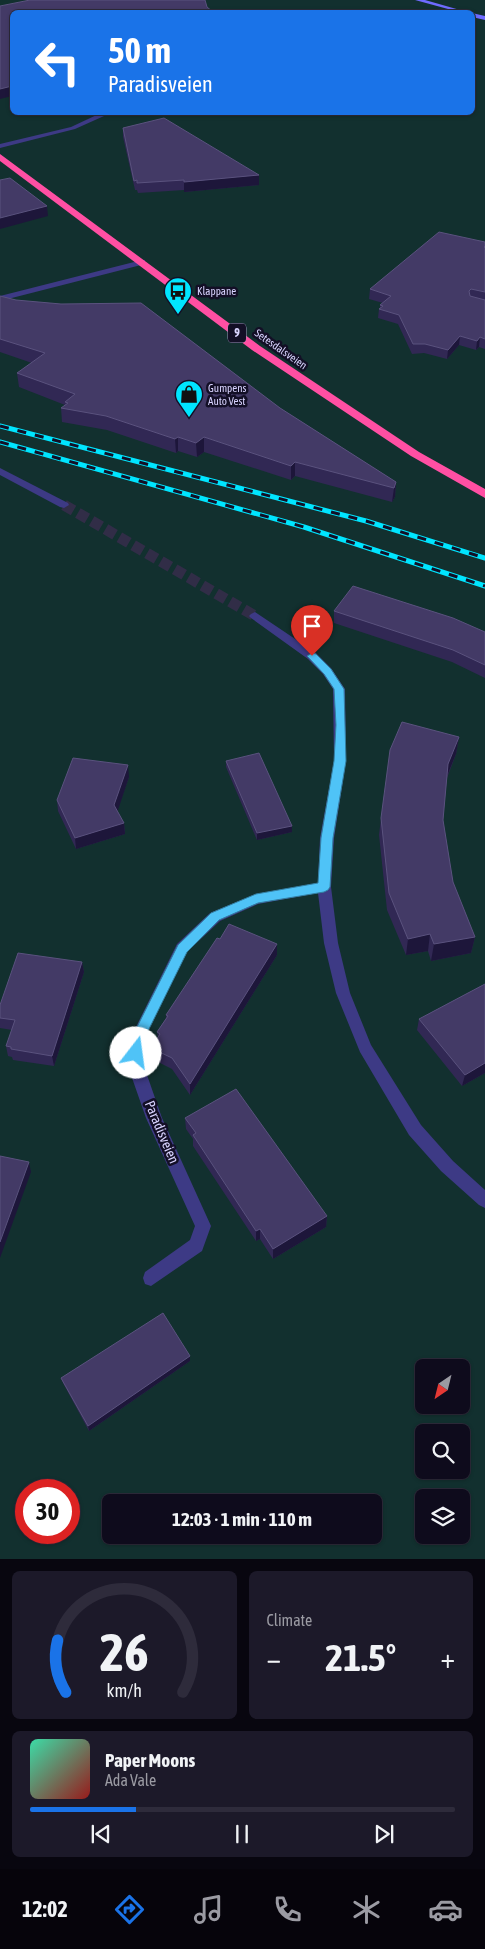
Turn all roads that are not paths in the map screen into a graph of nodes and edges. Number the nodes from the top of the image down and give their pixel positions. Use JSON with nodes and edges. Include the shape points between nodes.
{"nodes":[{"id":1,"x":418,"y":0,"type":"edge"},
{"id":2,"x":456,"y":10,"type":"edge"},
{"id":3,"x":105,"y":115,"type":"edge"},
{"id":4,"x":0,"y":146,"type":"edge"},
{"id":5,"x":0,"y":157,"type":"edge"},
{"id":6,"x":142,"y":262,"type":"junction"},
{"id":7,"x":0,"y":299,"type":"edge"},
{"id":8,"x":0,"y":471,"type":"edge"},
{"id":9,"x":485,"y":494,"type":"edge"},
{"id":10,"x":64,"y":505,"type":"tunnel mouth"},
{"id":11,"x":255,"y":616,"type":"tunnel mouth"},
{"id":12,"x":324,"y":887,"type":"junction"},
{"id":13,"x":485,"y":1200,"type":"edge"},
{"id":14,"x":151,"y":1278,"type":"dead end"}],
"edges":[{"from":1,"to":2,"type":"main road"},
{"from":3,"to":4,"type":"street","via":[[73,128]]},
{"from":5,"to":6,"type":"highway","name":"Setesdalsveien","number":"9"},
{"from":6,"to":7,"type":"street"},
{"from":6,"to":9,"type":"highway","name":"Setesdalsveien","number":"9","via":[[256,348],[352,414]]},
{"from":8,"to":10,"type":"street"},
{"from":11,"to":12,"type":"street","via":[[312,656],[339,689],[340,761],[327,838]]},
{"from":12,"to":13,"type":"street","via":[[331,943],[343,993],[365,1048],[415,1130],[447,1166]]},
{"from":12,"to":14,"type":"street","name":"Paradisveien","via":[[256,899],[215,917],[182,948],[141,1031],[136,1053],[139,1075],[154,1118],[203,1226],[196,1244]]}]}
